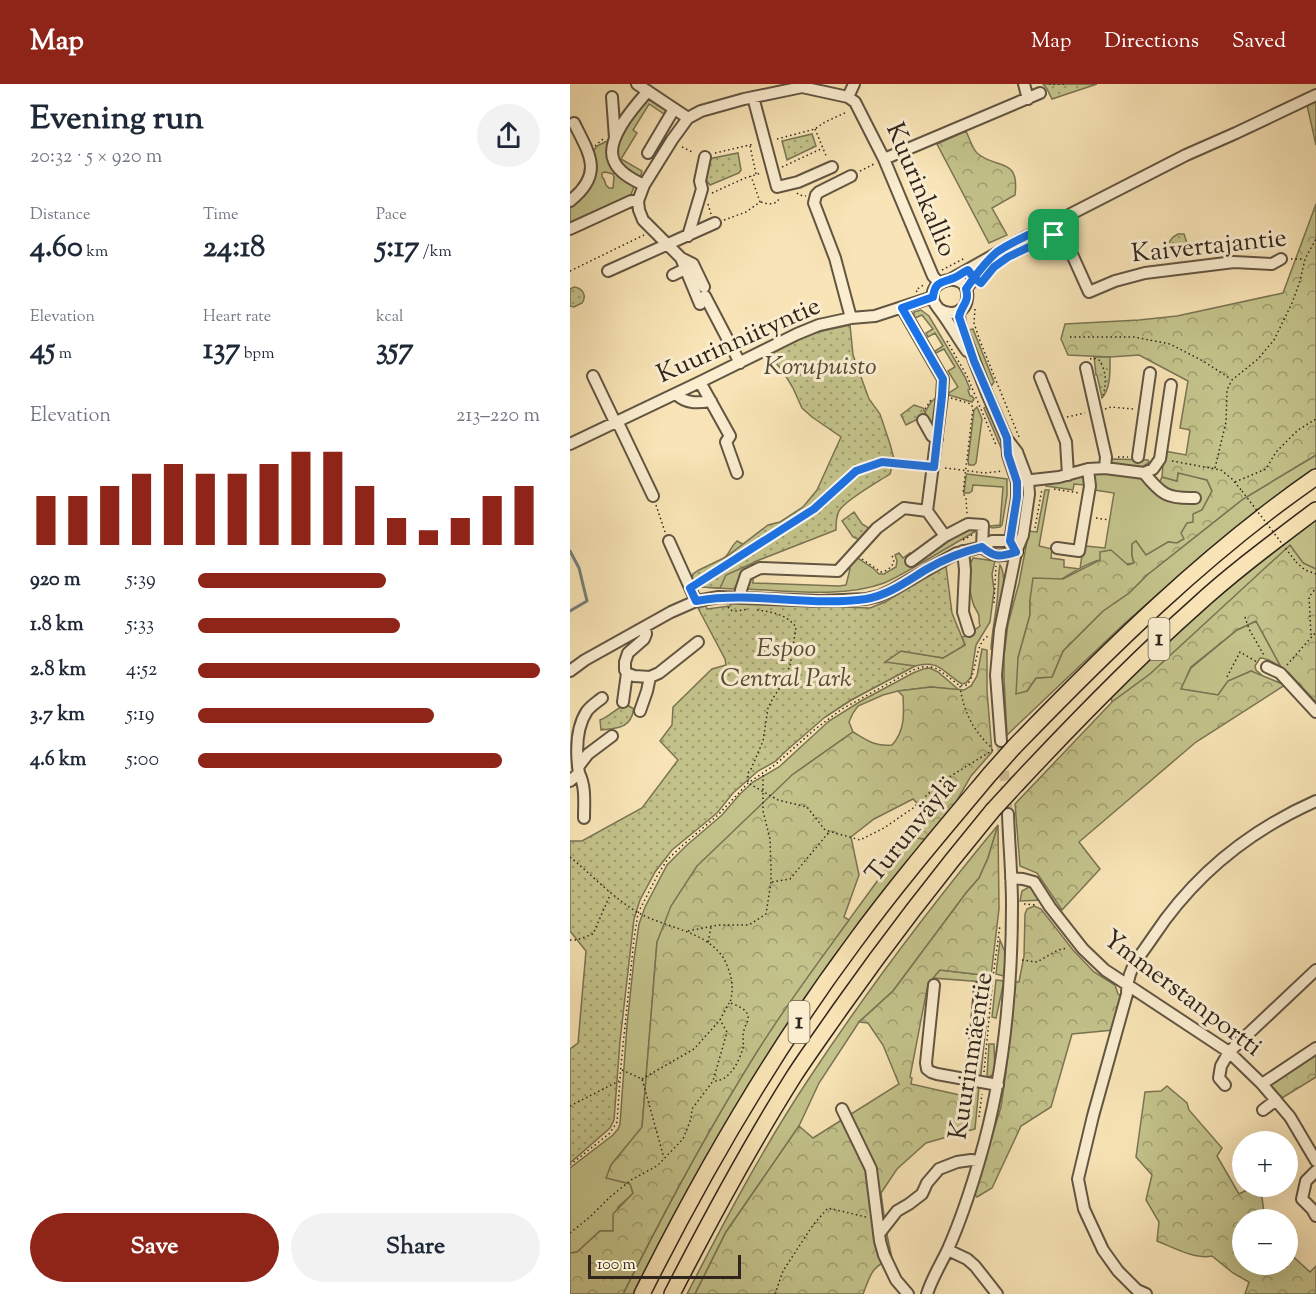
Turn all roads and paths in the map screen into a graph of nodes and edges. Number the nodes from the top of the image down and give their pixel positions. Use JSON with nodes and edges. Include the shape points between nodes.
{"nodes":[{"id":1,"x":637,"y":84,"type":"edge"},
{"id":2,"x":854,"y":84,"type":"edge"},
{"id":3,"x":1024,"y":84,"type":"edge"},
{"id":4,"x":1049,"y":84,"type":"edge"},
{"id":5,"x":1065,"y":84,"type":"edge"},
{"id":6,"x":648,"y":91,"type":"junction"},
{"id":7,"x":1040,"y":93,"type":"dead end"},
{"id":8,"x":1316,"y":94,"type":"edge"},
{"id":9,"x":612,"y":97,"type":"dead end"},
{"id":10,"x":753,"y":97,"type":"junction"},
{"id":11,"x":848,"y":97,"type":"junction"},
{"id":12,"x":1028,"y":99,"type":"junction"},
{"id":13,"x":674,"y":109,"type":"junction"},
{"id":14,"x":852,"y":110,"type":"dead end"},
{"id":15,"x":688,"y":118,"type":"junction"},
{"id":16,"x":574,"y":123,"type":"dead end"},
{"id":17,"x":815,"y":129,"type":"junction"},
{"id":18,"x":609,"y":139,"type":"junction"},
{"id":19,"x":672,"y":140,"type":"junction"},
{"id":20,"x":765,"y":142,"type":"junction"},
{"id":21,"x":750,"y":145,"type":"junction"},
{"id":22,"x":822,"y":148,"type":"junction"},
{"id":23,"x":591,"y":151,"type":"dead end"},
{"id":24,"x":648,"y":153,"type":"dead end"},
{"id":25,"x":705,"y":157,"type":"junction"},
{"id":26,"x":884,"y":159,"type":"junction"},
{"id":27,"x":832,"y":167,"type":"joint"},
{"id":28,"x":772,"y":170,"type":"junction"},
{"id":29,"x":756,"y":175,"type":"junction"},
{"id":30,"x":751,"y":176,"type":"junction"},
{"id":31,"x":851,"y":176,"type":"joint"},
{"id":32,"x":644,"y":185,"type":"junction"},
{"id":33,"x":782,"y":186,"type":"junction"},
{"id":34,"x":706,"y":192,"type":"junction"},
{"id":35,"x":815,"y":200,"type":"junction"},
{"id":36,"x":570,"y":201,"type":"edge"},
{"id":37,"x":638,"y":201,"type":"junction"},
{"id":38,"x":760,"y":202,"type":"junction"},
{"id":39,"x":1057,"y":221,"type":"junction"},
{"id":40,"x":715,"y":223,"type":"junction"},
{"id":41,"x":570,"y":229,"type":"edge"},
{"id":42,"x":653,"y":230,"type":"junction"},
{"id":43,"x":688,"y":236,"type":"junction"},
{"id":44,"x":1316,"y":239,"type":"edge"},
{"id":45,"x":668,"y":245,"type":"junction"},
{"id":46,"x":999,"y":251,"type":"junction"},
{"id":47,"x":681,"y":258,"type":"junction"},
{"id":48,"x":1281,"y":259,"type":"joint"},
{"id":49,"x":1305,"y":259,"type":"junction"},
{"id":50,"x":686,"y":269,"type":"junction"},
{"id":51,"x":570,"y":271,"type":"edge"},
{"id":52,"x":608,"y":271,"type":"dead end"},
{"id":53,"x":674,"y":275,"type":"dead end"},
{"id":54,"x":951,"y":279,"type":"junction"},
{"id":55,"x":936,"y":280,"type":"junction"},
{"id":56,"x":966,"y":289,"type":"junction"},
{"id":57,"x":703,"y":296,"type":"junction"},
{"id":58,"x":933,"y":297,"type":"junction"},
{"id":59,"x":921,"y":302,"type":"junction"},
{"id":60,"x":975,"y":307,"type":"dead end"},
{"id":61,"x":902,"y":308,"type":"junction"},
{"id":62,"x":939,"y":309,"type":"junction"},
{"id":63,"x":960,"y":310,"type":"junction"},
{"id":64,"x":851,"y":318,"type":"junction"},
{"id":65,"x":1070,"y":337,"type":"dead end"},
{"id":66,"x":945,"y":338,"type":"dead end"},
{"id":67,"x":974,"y":361,"type":"junction"},
{"id":68,"x":740,"y":363,"type":"junction"},
{"id":69,"x":1086,"y":368,"type":"dead end"},
{"id":70,"x":1150,"y":373,"type":"dead end"},
{"id":71,"x":593,"y":376,"type":"dead end"},
{"id":72,"x":1040,"y":377,"type":"dead end"},
{"id":73,"x":1232,"y":380,"type":"junction"},
{"id":74,"x":700,"y":382,"type":"junction"},
{"id":75,"x":1171,"y":385,"type":"dead end"},
{"id":76,"x":676,"y":394,"type":"junction"},
{"id":77,"x":942,"y":396,"type":"junction"},
{"id":78,"x":711,"y":401,"type":"junction"},
{"id":79,"x":978,"y":401,"type":"junction"},
{"id":80,"x":972,"y":406,"type":"junction"},
{"id":81,"x":1095,"y":411,"type":"junction"},
{"id":82,"x":1145,"y":411,"type":"junction"},
{"id":83,"x":1057,"y":419,"type":"junction"},
{"id":84,"x":1316,"y":419,"type":"edge"},
{"id":85,"x":923,"y":420,"type":"joint"},
{"id":86,"x":615,"y":422,"type":"junction"},
{"id":87,"x":1013,"y":437,"type":"junction"},
{"id":88,"x":937,"y":440,"type":"junction"},
{"id":89,"x":570,"y":444,"type":"edge"},
{"id":90,"x":996,"y":444,"type":"dead end"},
{"id":91,"x":1138,"y":457,"type":"dead end"},
{"id":92,"x":1160,"y":459,"type":"junction"},
{"id":93,"x":934,"y":467,"type":"junction"},
{"id":94,"x":1105,"y":468,"type":"junction"},
{"id":95,"x":1215,"y":468,"type":"junction"},
{"id":96,"x":1006,"y":470,"type":"dead end"},
{"id":97,"x":1088,"y":470,"type":"junction"},
{"id":98,"x":965,"y":471,"type":"junction"},
{"id":99,"x":737,"y":473,"type":"dead end"},
{"id":100,"x":1144,"y":473,"type":"junction"},
{"id":101,"x":1068,"y":475,"type":"junction"},
{"id":102,"x":1316,"y":477,"type":"edge"},
{"id":103,"x":1022,"y":482,"type":"junction"},
{"id":104,"x":1234,"y":482,"type":"junction"},
{"id":105,"x":1052,"y":488,"type":"dead end"},
{"id":106,"x":1088,"y":495,"type":"junction"},
{"id":107,"x":653,"y":496,"type":"joint"},
{"id":108,"x":1195,"y":498,"type":"dead end"},
{"id":109,"x":1316,"y":510,"type":"edge"},
{"id":110,"x":927,"y":511,"type":"junction"},
{"id":111,"x":968,"y":524,"type":"junction"},
{"id":112,"x":945,"y":536,"type":"junction"},
{"id":113,"x":669,"y":541,"type":"joint"},
{"id":114,"x":1013,"y":546,"type":"junction"},
{"id":115,"x":982,"y":547,"type":"junction"},
{"id":116,"x":1057,"y":548,"type":"dead end"},
{"id":117,"x":963,"y":551,"type":"junction"},
{"id":118,"x":854,"y":554,"type":"junction"},
{"id":119,"x":892,"y":555,"type":"dead end"},
{"id":120,"x":998,"y":556,"type":"junction"},
{"id":121,"x":911,"y":561,"type":"dead end"},
{"id":122,"x":1316,"y":574,"type":"edge"},
{"id":123,"x":690,"y":588,"type":"junction"},
{"id":124,"x":1316,"y":588,"type":"edge"},
{"id":125,"x":740,"y":598,"type":"junction"},
{"id":126,"x":696,"y":601,"type":"junction"},
{"id":127,"x":726,"y":605,"type":"dead end"},
{"id":128,"x":993,"y":608,"type":"dead end"},
{"id":129,"x":1245,"y":617,"type":"dead end"},
{"id":130,"x":645,"y":627,"type":"junction"},
{"id":131,"x":969,"y":631,"type":"dead end"},
{"id":132,"x":1316,"y":632,"type":"edge"},
{"id":133,"x":1311,"y":638,"type":"junction"},
{"id":134,"x":698,"y":642,"type":"dead end"},
{"id":135,"x":989,"y":644,"type":"dead end"},
{"id":136,"x":1266,"y":667,"type":"junction"},
{"id":137,"x":570,"y":671,"type":"edge"},
{"id":138,"x":1280,"y":673,"type":"junction"},
{"id":139,"x":627,"y":674,"type":"junction"},
{"id":140,"x":1227,"y":676,"type":"dead end"},
{"id":141,"x":650,"y":677,"type":"junction"},
{"id":142,"x":960,"y":686,"type":"junction"},
{"id":143,"x":602,"y":698,"type":"dead end"},
{"id":144,"x":623,"y":702,"type":"dead end"},
{"id":145,"x":640,"y":711,"type":"dead end"},
{"id":146,"x":1316,"y":712,"type":"edge"},
{"id":147,"x":612,"y":736,"type":"dead end"},
{"id":148,"x":1008,"y":744,"type":"junction"},
{"id":149,"x":763,"y":772,"type":"junction"},
{"id":150,"x":576,"y":774,"type":"edge"},
{"id":151,"x":747,"y":783,"type":"junction"},
{"id":152,"x":763,"y":792,"type":"junction"},
{"id":153,"x":1316,"y":801,"type":"edge"},
{"id":154,"x":1000,"y":812,"type":"junction"},
{"id":155,"x":584,"y":818,"type":"dead end"},
{"id":156,"x":830,"y":832,"type":"junction"},
{"id":157,"x":570,"y":856,"type":"edge"},
{"id":158,"x":1011,"y":878,"type":"junction"},
{"id":159,"x":771,"y":882,"type":"junction"},
{"id":160,"x":611,"y":894,"type":"junction"},
{"id":161,"x":638,"y":913,"type":"junction"},
{"id":162,"x":711,"y":926,"type":"junction"},
{"id":163,"x":687,"y":932,"type":"junction"},
{"id":164,"x":570,"y":940,"type":"edge"},
{"id":165,"x":708,"y":942,"type":"junction"},
{"id":166,"x":1075,"y":948,"type":"dead end"},
{"id":167,"x":1022,"y":960,"type":"dead end"},
{"id":168,"x":1316,"y":970,"type":"edge"},
{"id":169,"x":1127,"y":984,"type":"junction"},
{"id":170,"x":934,"y":985,"type":"dead end"},
{"id":171,"x":980,"y":987,"type":"dead end"},
{"id":172,"x":730,"y":1003,"type":"junction"},
{"id":173,"x":720,"y":1020,"type":"junction"},
{"id":174,"x":1316,"y":1048,"type":"edge"},
{"id":175,"x":1229,"y":1052,"type":"junction"},
{"id":176,"x":620,"y":1069,"type":"junction"},
{"id":177,"x":642,"y":1079,"type":"junction"},
{"id":178,"x":619,"y":1081,"type":"junction"},
{"id":179,"x":713,"y":1081,"type":"junction"},
{"id":180,"x":970,"y":1081,"type":"junction"},
{"id":181,"x":1262,"y":1083,"type":"junction"},
{"id":182,"x":998,"y":1085,"type":"junction"},
{"id":183,"x":1225,"y":1085,"type":"dead end"},
{"id":184,"x":1276,"y":1100,"type":"junction"},
{"id":185,"x":570,"y":1106,"type":"edge"},
{"id":186,"x":842,"y":1109,"type":"dead end"},
{"id":187,"x":1263,"y":1110,"type":"dead end"},
{"id":188,"x":664,"y":1158,"type":"junction"},
{"id":189,"x":980,"y":1161,"type":"junction"},
{"id":190,"x":1316,"y":1161,"type":"edge"},
{"id":191,"x":570,"y":1165,"type":"edge"},
{"id":192,"x":1316,"y":1171,"type":"edge"},
{"id":193,"x":1316,"y":1216,"type":"edge"},
{"id":194,"x":877,"y":1220,"type":"junction"},
{"id":195,"x":570,"y":1233,"type":"edge"},
{"id":196,"x":879,"y":1234,"type":"junction"},
{"id":197,"x":948,"y":1250,"type":"junction"},
{"id":198,"x":642,"y":1294,"type":"edge"},
{"id":199,"x":672,"y":1294,"type":"edge"},
{"id":200,"x":775,"y":1294,"type":"edge"},
{"id":201,"x":908,"y":1294,"type":"edge"},
{"id":202,"x":927,"y":1294,"type":"edge"},
{"id":203,"x":997,"y":1294,"type":"edge"},
{"id":204,"x":1146,"y":1294,"type":"edge"}],
"edges":[{"from":1,"to":6,"type":"street"},
{"from":2,"to":11,"type":"street"},
{"from":3,"to":12,"type":"street"},
{"from":4,"to":5,"type":"path"},
{"from":6,"to":13,"type":"street"},
{"from":6,"to":18,"type":"street"},
{"from":7,"to":12,"type":"street"},
{"from":8,"to":39,"type":"street"},
{"from":9,"to":18,"type":"street"},
{"from":10,"to":11,"type":"street","via":[[802,87]]},
{"from":10,"to":15,"type":"street"},
{"from":10,"to":20,"type":"street"},
{"from":11,"to":26,"type":"street","name":"Kuurinkallio","via":[[860,109]]},
{"from":12,"to":26,"type":"street"},
{"from":13,"to":15,"type":"street"},
{"from":13,"to":24,"type":"street"},
{"from":14,"to":17,"type":"path"},
{"from":15,"to":19,"type":"street"},
{"from":16,"to":36,"type":"street","via":[[591,162],[588,182]]},
{"from":17,"to":20,"type":"path"},
{"from":17,"to":22,"type":"path"},
{"from":18,"to":23,"type":"path"},
{"from":18,"to":32,"type":"street","via":[[613,160],[619,168]]},
{"from":19,"to":25,"type":"path"},
{"from":19,"to":32,"type":"street"},
{"from":20,"to":21,"type":"path"},
{"from":20,"to":28,"type":"street"},
{"from":21,"to":25,"type":"path"},
{"from":21,"to":29,"type":"path"},
{"from":22,"to":27,"type":"path"},
{"from":22,"to":28,"type":"path"},
{"from":25,"to":34,"type":"street","via":[[700,182]]},
{"from":26,"to":31,"type":"path"},
{"from":26,"to":55,"type":"street","name":"Kuurinkallio"},
{"from":27,"to":33,"type":"street"},
{"from":28,"to":29,"type":"path"},
{"from":28,"to":33,"type":"street"},
{"from":29,"to":30,"type":"path"},
{"from":30,"to":34,"type":"path"},
{"from":30,"to":38,"type":"path"},
{"from":31,"to":35,"type":"street","via":[[819,192]]},
{"from":32,"to":37,"type":"street"},
{"from":33,"to":35,"type":"path"},
{"from":33,"to":38,"type":"path","via":[[778,201]]},
{"from":34,"to":40,"type":"path"},
{"from":34,"to":43,"type":"street"},
{"from":35,"to":64,"type":"street","via":[[836,258]]},
{"from":37,"to":41,"type":"street"},
{"from":37,"to":42,"type":"street","via":[[643,220]]},
{"from":38,"to":40,"type":"path","via":[[746,212]]},
{"from":39,"to":46,"type":"street"},
{"from":39,"to":48,"type":"street","name":"Kaivertajantie","via":[[1089,292],[1145,273],[1234,262],[1272,264]]},
{"from":40,"to":43,"type":"street"},
{"from":42,"to":45,"type":"street"},
{"from":42,"to":51,"type":"path"},
{"from":43,"to":45,"type":"street"},
{"from":44,"to":49,"type":"path"},
{"from":45,"to":47,"type":"street"},
{"from":45,"to":52,"type":"street"},
{"from":46,"to":54,"type":"street"},
{"from":46,"to":56,"type":"street"},
{"from":47,"to":50,"type":"street"},
{"from":47,"to":57,"type":"street","via":[[693,264]]},
{"from":48,"to":49,"type":"path","name":"Kaivertajantie"},
{"from":49,"to":73,"type":"path","via":[[1292,303],[1274,340]]},
{"from":50,"to":53,"type":"street"},
{"from":50,"to":57,"type":"street"},
{"from":54,"to":55,"type":"street"},
{"from":54,"to":56,"type":"street"},
{"from":55,"to":58,"type":"street"},
{"from":55,"to":59,"type":"path","via":[[916,290]]},
{"from":56,"to":63,"type":"street","via":[[966,302]]},
{"from":57,"to":68,"type":"street"},
{"from":58,"to":59,"type":"street","name":"Kuurinniityntie"},
{"from":58,"to":62,"type":"street"},
{"from":59,"to":61,"type":"street","name":"Kuurinniityntie"},
{"from":60,"to":87,"type":"path","via":[[974,323]]},
{"from":61,"to":64,"type":"street","name":"Kuurinniityntie"},
{"from":61,"to":77,"type":"street","via":[[943,379]]},
{"from":62,"to":63,"type":"street","via":[[948,313]]},
{"from":62,"to":67,"type":"street"},
{"from":63,"to":67,"type":"street","via":[[961,327]]},
{"from":64,"to":68,"type":"street","name":"Kuurinniityntie","via":[[819,325]]},
{"from":65,"to":73,"type":"path","via":[[1134,338],[1170,344]]},
{"from":66,"to":79,"type":"path"},
{"from":67,"to":87,"type":"street"},
{"from":68,"to":74,"type":"street","name":"Kuurinniityntie"},
{"from":69,"to":81,"type":"street"},
{"from":70,"to":82,"type":"street"},
{"from":71,"to":86,"type":"street"},
{"from":72,"to":83,"type":"street"},
{"from":73,"to":95,"type":"path","via":[[1227,390],[1226,422]]},
{"from":74,"to":76,"type":"street","name":"Kuurinniityntie"},
{"from":74,"to":78,"type":"street"},
{"from":75,"to":92,"type":"street"},
{"from":76,"to":78,"type":"street","via":[[686,401]]},
{"from":76,"to":86,"type":"street","name":"Kuurinniityntie"},
{"from":77,"to":80,"type":"path"},
{"from":77,"to":85,"type":"path","via":[[930,401]]},
{"from":77,"to":88,"type":"street"},
{"from":78,"to":99,"type":"street","via":[[730,436],[726,442]]},
{"from":79,"to":80,"type":"path"},
{"from":79,"to":90,"type":"path"},
{"from":80,"to":98,"type":"path"},
{"from":81,"to":82,"type":"path","via":[[1111,407]]},
{"from":81,"to":83,"type":"path"},
{"from":81,"to":94,"type":"street"},
{"from":82,"to":91,"type":"street"},
{"from":83,"to":101,"type":"street","via":[[1065,442]]},
{"from":84,"to":104,"type":"path","via":[[1276,452],[1266,469]]},
{"from":85,"to":88,"type":"street"},
{"from":86,"to":89,"type":"street","name":"Kuurinniityntie"},
{"from":86,"to":107,"type":"street"},
{"from":87,"to":103,"type":"street","via":[[1008,455]]},
{"from":88,"to":93,"type":"street"},
{"from":92,"to":95,"type":"path"},
{"from":92,"to":100,"type":"street"},
{"from":93,"to":98,"type":"path"},
{"from":93,"to":110,"type":"street"},
{"from":93,"to":123,"type":"path","via":[[882,462],[856,471],[814,509]]},
{"from":94,"to":97,"type":"street"},
{"from":94,"to":100,"type":"street"},
{"from":95,"to":104,"type":"path"},
{"from":96,"to":98,"type":"path"},
{"from":97,"to":101,"type":"street"},
{"from":97,"to":106,"type":"street"},
{"from":98,"to":111,"type":"path","via":[[963,493]]},
{"from":100,"to":108,"type":"street","via":[[1167,495]]},
{"from":101,"to":103,"type":"street"},
{"from":102,"to":148,"type":"highway","name":"Turunväylä","number":"1","via":[[1181,585]]},
{"from":103,"to":114,"type":"street"},
{"from":104,"to":122,"type":"path","bridge":true,"via":[[1296,562]]},
{"from":105,"to":106,"type":"path"},
{"from":106,"to":116,"type":"street","via":[[1079,551]]},
{"from":107,"to":113,"type":"path"},
{"from":109,"to":154,"type":"highway","name":"Turunväylä","number":"1","bridge":true,"via":[[1197,605],[1131,665],[1017,784]]},
{"from":110,"to":112,"type":"street"},
{"from":110,"to":118,"type":"street","via":[[904,508],[877,528]]},
{"from":111,"to":112,"type":"street"},
{"from":111,"to":115,"type":"street","via":[[983,525]]},
{"from":112,"to":121,"type":"street"},
{"from":113,"to":123,"type":"street"},
{"from":114,"to":115,"type":"street","via":[[992,541]]},
{"from":114,"to":120,"type":"street","via":[[1003,557]]},
{"from":114,"to":148,"type":"street","via":[[996,675]]},
{"from":115,"to":117,"type":"street"},
{"from":115,"to":120,"type":"street"},
{"from":117,"to":125,"type":"street","via":[[879,596],[820,601]]},
{"from":117,"to":131,"type":"street","via":[[963,612]]},
{"from":118,"to":119,"type":"path","via":[[881,572],[892,566]]},
{"from":118,"to":125,"type":"street","via":[[838,571],[760,568],[746,575]]},
{"from":120,"to":128,"type":"path"},
{"from":123,"to":126,"type":"street"},
{"from":124,"to":133,"type":"path","via":[[1309,597]]},
{"from":125,"to":126,"type":"street"},
{"from":126,"to":130,"type":"street"},
{"from":127,"to":151,"type":"path","via":[[730,610],[753,609],[784,615],[796,627],[790,666],[768,708],[763,741]]},
{"from":129,"to":136,"type":"path"},
{"from":130,"to":137,"type":"street"},
{"from":130,"to":139,"type":"street","via":[[646,637],[628,653]]},
{"from":132,"to":133,"type":"path"},
{"from":133,"to":138,"type":"path"},
{"from":134,"to":141,"type":"street"},
{"from":135,"to":142,"type":"path","via":[[989,636],[981,643],[972,680]]},
{"from":136,"to":138,"type":"street"},
{"from":136,"to":140,"type":"path","via":[[1240,652]]},
{"from":138,"to":146,"type":"street"},
{"from":139,"to":141,"type":"street"},
{"from":139,"to":144,"type":"street"},
{"from":141,"to":145,"type":"street"},
{"from":142,"to":149,"type":"path","via":[[930,667],[913,670],[831,717]]},
{"from":142,"to":156,"type":"path","via":[[969,719],[994,749],[940,782],[914,808],[884,828],[860,840]]},
{"from":143,"to":150,"type":"street","via":[[582,721]]},
{"from":147,"to":150,"type":"street","via":[[588,754]]},
{"from":148,"to":198,"type":"highway","name":"Turunväylä","number":"1","bridge":true,"via":[[990,774],[852,945],[773,1061],[687,1206]]},
{"from":149,"to":151,"type":"path"},
{"from":149,"to":152,"type":"path"},
{"from":150,"to":155,"type":"street","via":[[583,781]]},
{"from":151,"to":152,"type":"path"},
{"from":151,"to":161,"type":"path","via":[[667,860]]},
{"from":152,"to":156,"type":"path","via":[[807,807]]},
{"from":152,"to":159,"type":"path"},
{"from":153,"to":169,"type":"street","via":[[1255,833],[1211,868],[1162,924],[1130,970]]},
{"from":154,"to":158,"type":"street","name":"Kuurinmäentie"},
{"from":154,"to":199,"type":"highway","name":"Turunväylä","number":"1","via":[[912,910],[795,1075]]},
{"from":156,"to":159,"type":"path","via":[[790,879]]},
{"from":157,"to":160,"type":"path"},
{"from":158,"to":169,"type":"street","name":"Ymmerstanportti","via":[[1034,882],[1083,949]]},
{"from":158,"to":182,"type":"street","name":"Kuurinmäentie","via":[[1010,978]]},
{"from":159,"to":162,"type":"path","via":[[766,914],[748,925]]},
{"from":160,"to":161,"type":"path"},
{"from":160,"to":164,"type":"path","via":[[593,934]]},
{"from":161,"to":163,"type":"path"},
{"from":161,"to":176,"type":"path"},
{"from":162,"to":163,"type":"path"},
{"from":162,"to":165,"type":"path"},
{"from":163,"to":165,"type":"path"},
{"from":165,"to":172,"type":"path","via":[[728,964],[733,983]]},
{"from":166,"to":167,"type":"path","via":[[1058,950],[1037,962]]},
{"from":168,"to":175,"type":"street"},
{"from":169,"to":175,"type":"street","name":"Ymmerstanportti"},
{"from":169,"to":204,"type":"street","via":[[1078,1179],[1084,1209],[1103,1250],[1124,1277]]},
{"from":170,"to":180,"type":"street","via":[[927,1069]]},
{"from":171,"to":180,"type":"street"},
{"from":172,"to":173,"type":"path"},
{"from":172,"to":179,"type":"path","via":[[748,1015],[743,1048],[730,1073],[719,1082]]},
{"from":173,"to":177,"type":"path","via":[[694,1050]]},
{"from":173,"to":179,"type":"path","via":[[727,1032]]},
{"from":174,"to":181,"type":"street"},
{"from":175,"to":181,"type":"street","name":"Ymmerstanportti"},
{"from":175,"to":183,"type":"street","via":[[1219,1078]]},
{"from":176,"to":177,"type":"path"},
{"from":176,"to":178,"type":"path"},
{"from":177,"to":188,"type":"path"},
{"from":178,"to":185,"type":"path"},
{"from":178,"to":191,"type":"path","via":[[617,1122],[610,1133]]},
{"from":179,"to":188,"type":"path","via":[[692,1109],[683,1139]]},
{"from":180,"to":182,"type":"street"},
{"from":181,"to":184,"type":"street","name":"Ymmerstanportti"},
{"from":182,"to":189,"type":"street","name":"Kuurinmäentie"},
{"from":184,"to":187,"type":"street"},
{"from":184,"to":190,"type":"street","name":"Ymmerstanportti"},
{"from":186,"to":194,"type":"street","via":[[871,1169]]},
{"from":188,"to":195,"type":"path","via":[[631,1180]]},
{"from":189,"to":196,"type":"street","via":[[957,1162],[939,1169],[922,1194],[897,1212]]},
{"from":189,"to":197,"type":"street","name":"Kuurinmäentie"},
{"from":192,"to":193,"type":"street","via":[[1306,1181],[1302,1199]]},
{"from":194,"to":196,"type":"street"},
{"from":194,"to":200,"type":"path","via":[[828,1208],[783,1271]]},
{"from":196,"to":201,"type":"street","via":[[887,1262]]},
{"from":197,"to":202,"type":"street","name":"Kuurinmäentie"},
{"from":197,"to":203,"type":"street","via":[[975,1266]]}]}
